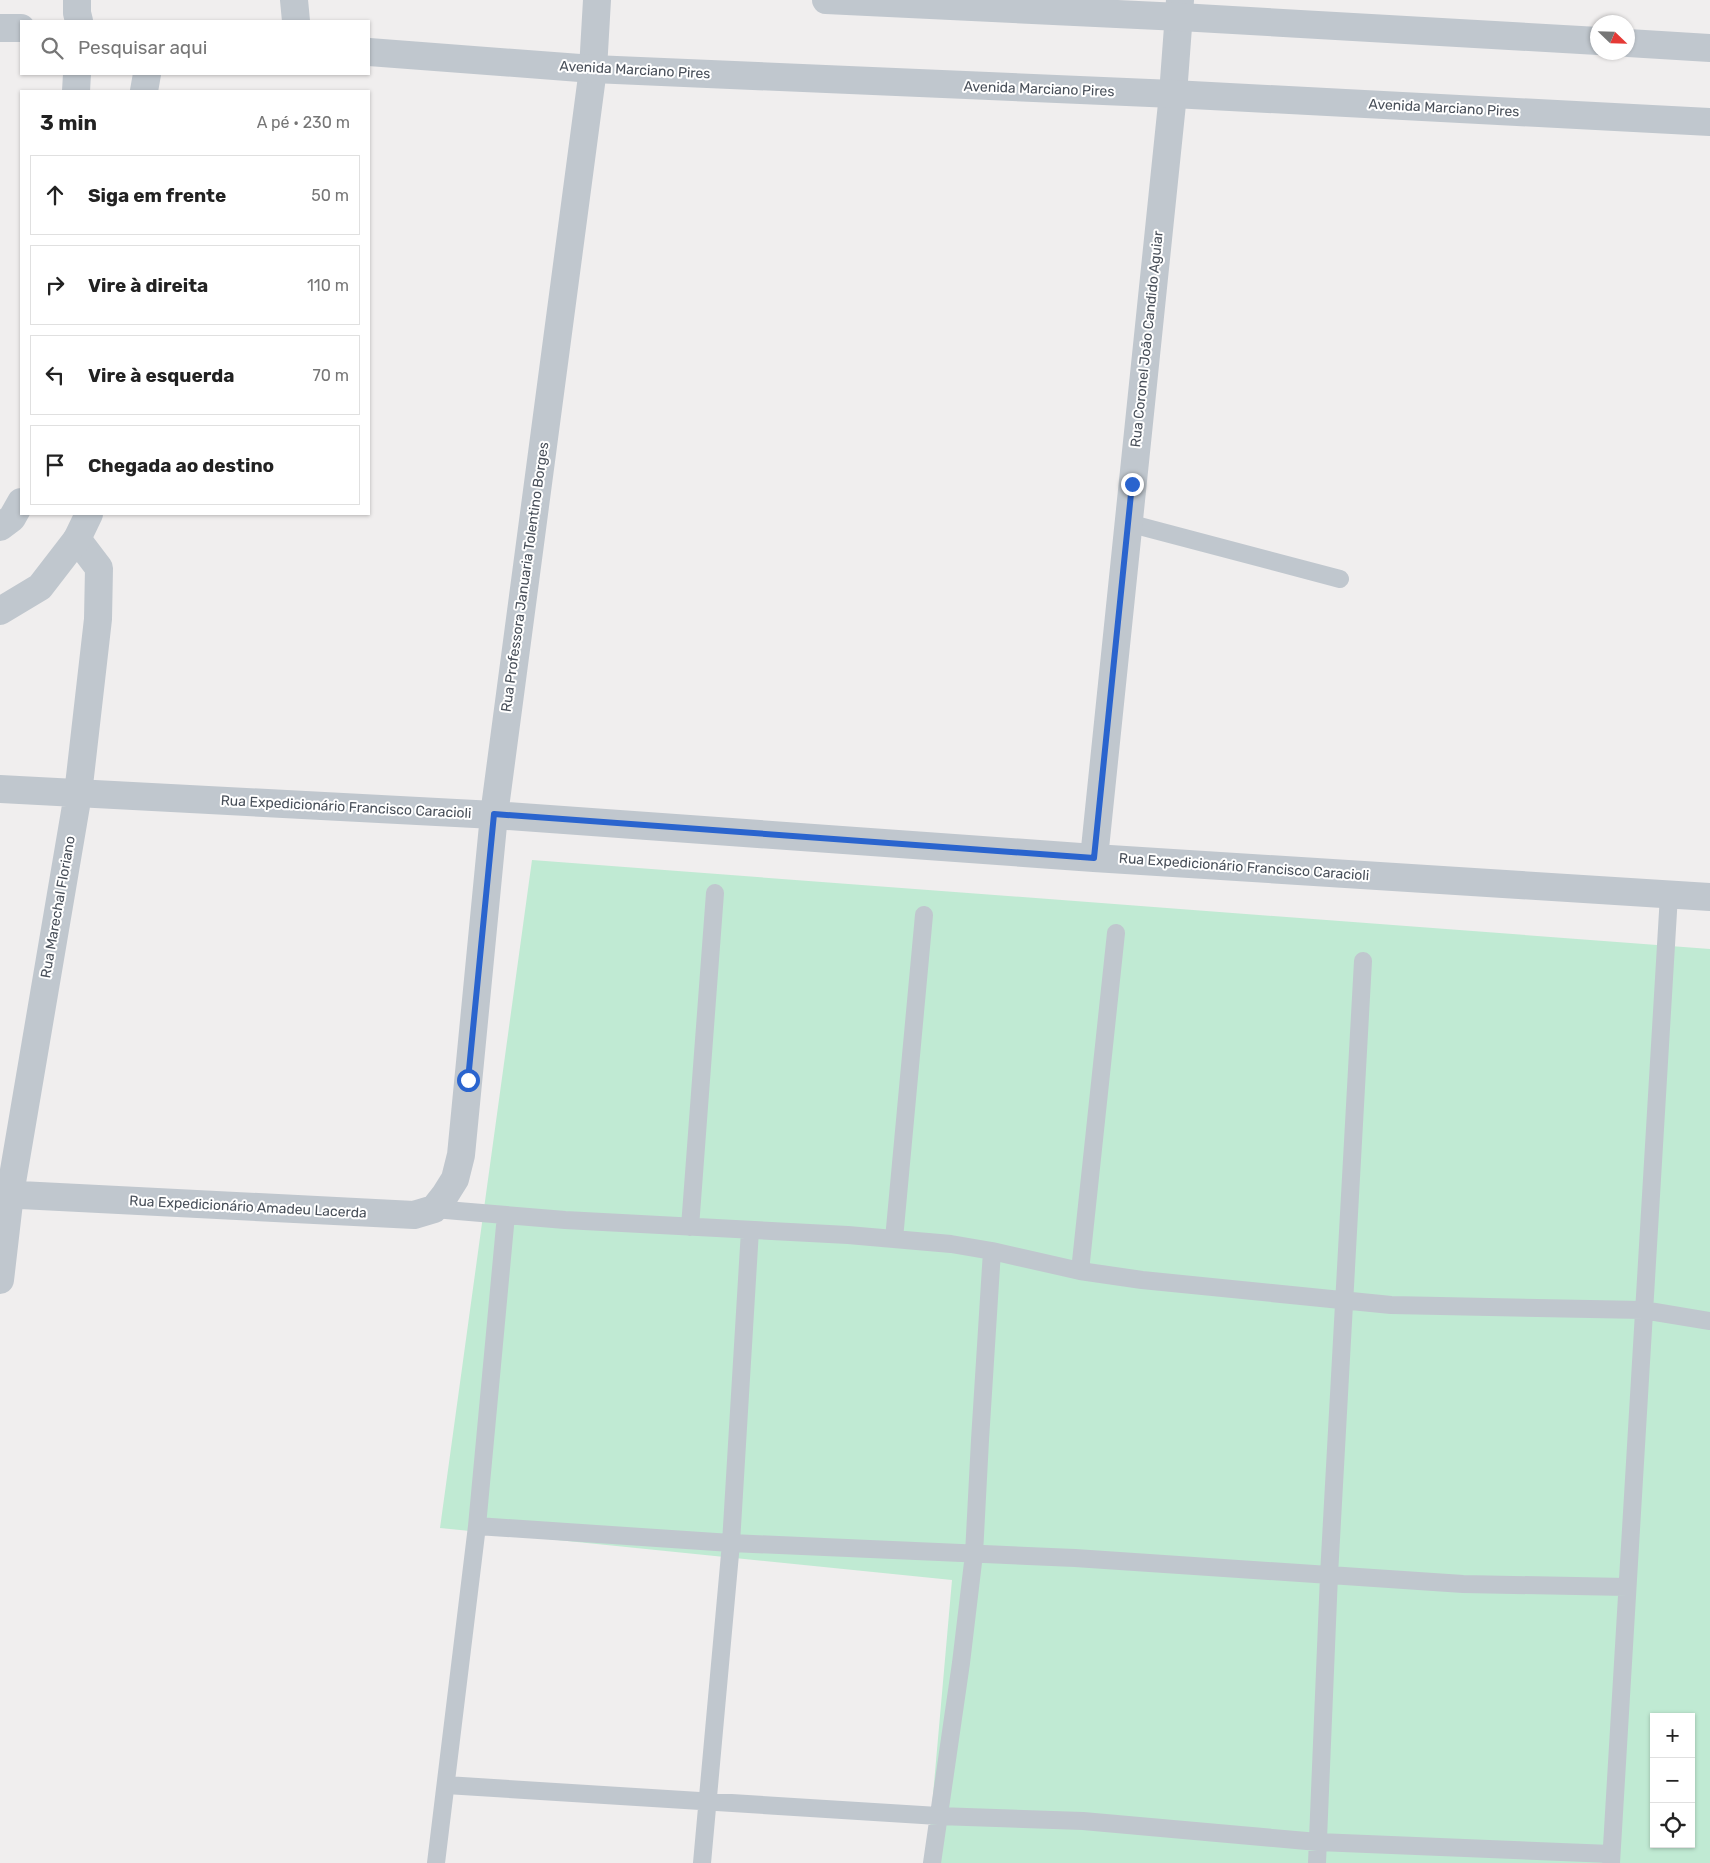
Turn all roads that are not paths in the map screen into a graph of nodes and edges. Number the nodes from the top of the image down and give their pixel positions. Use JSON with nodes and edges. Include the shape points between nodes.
{"nodes":[{"id":1,"x":77,"y":0,"type":"edge"},
{"id":2,"x":294,"y":0,"type":"edge"},
{"id":3,"x":597,"y":0,"type":"edge"},
{"id":4,"x":826,"y":0,"type":"edge"},
{"id":5,"x":1180,"y":8,"type":"edge"},
{"id":6,"x":79,"y":20,"type":"edge"},
{"id":7,"x":296,"y":20,"type":"edge"},
{"id":8,"x":0,"y":28,"type":"edge"},
{"id":9,"x":20,"y":28,"type":"edge"},
{"id":10,"x":1590,"y":40,"type":"edge"},
{"id":11,"x":1635,"y":43,"type":"edge"},
{"id":12,"x":1710,"y":48,"type":"edge"},
{"id":13,"x":370,"y":52,"type":"edge"},
{"id":14,"x":593,"y":69,"type":"junction"},
{"id":15,"x":77,"y":75,"type":"edge"},
{"id":16,"x":147,"y":75,"type":"edge"},
{"id":17,"x":76,"y":90,"type":"edge"},
{"id":18,"x":144,"y":90,"type":"edge"},
{"id":19,"x":1173,"y":94,"type":"junction"},
{"id":20,"x":1710,"y":122,"type":"edge"},
{"id":21,"x":20,"y":504,"type":"edge"},
{"id":22,"x":89,"y":515,"type":"edge"},
{"id":23,"x":1128,"y":524,"type":"junction"},
{"id":24,"x":0,"y":527,"type":"edge"},
{"id":25,"x":77,"y":539,"type":"junction"},
{"id":26,"x":1340,"y":579,"type":"dead end"},
{"id":27,"x":0,"y":611,"type":"edge"},
{"id":28,"x":0,"y":788,"type":"edge"},
{"id":29,"x":78,"y":794,"type":"junction"},
{"id":30,"x":494,"y":814,"type":"junction"},
{"id":31,"x":1094,"y":858,"type":"junction"},
{"id":32,"x":715,"y":893,"type":"dead end"},
{"id":33,"x":1669,"y":894,"type":"junction"},
{"id":34,"x":1710,"y":897,"type":"edge"},
{"id":35,"x":924,"y":914,"type":"dead end"},
{"id":36,"x":1116,"y":933,"type":"dead end"},
{"id":37,"x":1363,"y":961,"type":"dead end"},
{"id":38,"x":5,"y":1194,"type":"edge"},
{"id":39,"x":434,"y":1209,"type":"junction"},
{"id":40,"x":506,"y":1215,"type":"junction"},
{"id":41,"x":690,"y":1227,"type":"junction"},
{"id":42,"x":750,"y":1230,"type":"junction"},
{"id":43,"x":894,"y":1239,"type":"junction"},
{"id":44,"x":992,"y":1251,"type":"junction"},
{"id":45,"x":1080,"y":1271,"type":"junction"},
{"id":46,"x":0,"y":1280,"type":"edge"},
{"id":47,"x":1346,"y":1300,"type":"junction"},
{"id":48,"x":1643,"y":1310,"type":"junction"},
{"id":49,"x":1710,"y":1321,"type":"edge"},
{"id":50,"x":477,"y":1526,"type":"junction"},
{"id":51,"x":731,"y":1543,"type":"junction"},
{"id":52,"x":974,"y":1554,"type":"junction"},
{"id":53,"x":1329,"y":1575,"type":"junction"},
{"id":54,"x":1627,"y":1587,"type":"junction"},
{"id":55,"x":446,"y":1785,"type":"junction"},
{"id":56,"x":708,"y":1801,"type":"junction"},
{"id":57,"x":938,"y":1816,"type":"junction"},
{"id":58,"x":1318,"y":1842,"type":"junction"},
{"id":59,"x":1611,"y":1858,"type":"edge"},
{"id":60,"x":436,"y":1863,"type":"edge"},
{"id":61,"x":702,"y":1863,"type":"edge"},
{"id":62,"x":932,"y":1863,"type":"edge"},
{"id":63,"x":1317,"y":1863,"type":"edge"}],
"edges":[{"from":1,"to":6,"type":"street"},
{"from":2,"to":7,"type":"street"},
{"from":3,"to":14,"type":"street","name":"Rua Professora Januaria Tolentino Borges"},
{"from":4,"to":5,"type":"street"},
{"from":5,"to":10,"type":"street"},
{"from":5,"to":19,"type":"street","name":"Rua Coronel João Candido Aguiar"},
{"from":8,"to":9,"type":"street"},
{"from":11,"to":12,"type":"street"},
{"from":13,"to":14,"type":"street","name":"Avenida Marciano Pires"},
{"from":14,"to":19,"type":"street","name":"Avenida Marciano Pires"},
{"from":14,"to":30,"type":"street","name":"Rua Professora Januaria Tolentino Borges"},
{"from":15,"to":17,"type":"street"},
{"from":16,"to":18,"type":"street"},
{"from":19,"to":20,"type":"street","name":"Avenida Marciano Pires"},
{"from":19,"to":23,"type":"street","name":"Rua Coronel João Candido Aguiar"},
{"from":21,"to":24,"type":"street","via":[[12,518]]},
{"from":22,"to":25,"type":"street"},
{"from":23,"to":26,"type":"lane"},
{"from":23,"to":31,"type":"street","name":"Rua Coronel João Candido Aguiar"},
{"from":25,"to":27,"type":"street","via":[[40,587]]},
{"from":25,"to":29,"type":"street","name":"Rua Marechal Floriano","via":[[98,568],[98,619]]},
{"from":28,"to":29,"type":"street","name":"Rua Expedicionário Francisco Caracioli"},
{"from":29,"to":30,"type":"street","name":"Rua Expedicionário Francisco Caracioli"},
{"from":29,"to":38,"type":"street","name":"Rua Marechal Floriano"},
{"from":30,"to":31,"type":"street","name":"Rua Expedicionário Francisco Caracioli"},
{"from":30,"to":39,"type":"street","name":"Rua Professora Januaria Tolentino Borges","via":[[461,1155],[455,1179]]},
{"from":31,"to":33,"type":"street","name":"Rua Expedicionário Francisco Caracioli"},
{"from":32,"to":41,"type":"lane"},
{"from":33,"to":34,"type":"street","name":"Rua Expedicionário Francisco Caracioli"},
{"from":33,"to":48,"type":"lane"},
{"from":35,"to":43,"type":"lane"},
{"from":36,"to":45,"type":"lane"},
{"from":37,"to":47,"type":"lane"},
{"from":38,"to":39,"type":"street","name":"Rua Expedicionário Amadeu Lacerda","via":[[414,1215]]},
{"from":38,"to":46,"type":"street","name":"Rua Marechal Floriano"},
{"from":39,"to":40,"type":"lane"},
{"from":40,"to":41,"type":"lane"},
{"from":40,"to":50,"type":"lane"},
{"from":41,"to":42,"type":"lane"},
{"from":42,"to":43,"type":"lane"},
{"from":42,"to":51,"type":"lane"},
{"from":43,"to":44,"type":"lane"},
{"from":44,"to":45,"type":"lane"},
{"from":44,"to":52,"type":"lane"},
{"from":45,"to":47,"type":"lane"},
{"from":47,"to":48,"type":"lane","via":[[1391,1305]]},
{"from":47,"to":53,"type":"lane"},
{"from":48,"to":49,"type":"lane"},
{"from":48,"to":54,"type":"lane"},
{"from":50,"to":51,"type":"lane"},
{"from":50,"to":55,"type":"lane"},
{"from":51,"to":52,"type":"lane"},
{"from":51,"to":56,"type":"lane"},
{"from":52,"to":53,"type":"lane"},
{"from":52,"to":57,"type":"lane"},
{"from":53,"to":54,"type":"lane","via":[[1463,1584]]},
{"from":53,"to":58,"type":"lane"},
{"from":54,"to":59,"type":"lane"},
{"from":55,"to":56,"type":"lane"},
{"from":55,"to":60,"type":"lane"},
{"from":56,"to":57,"type":"lane"},
{"from":56,"to":61,"type":"lane"},
{"from":57,"to":58,"type":"lane","via":[[1083,1821]]},
{"from":57,"to":62,"type":"lane"},
{"from":58,"to":59,"type":"lane"},
{"from":58,"to":63,"type":"lane"}]}
